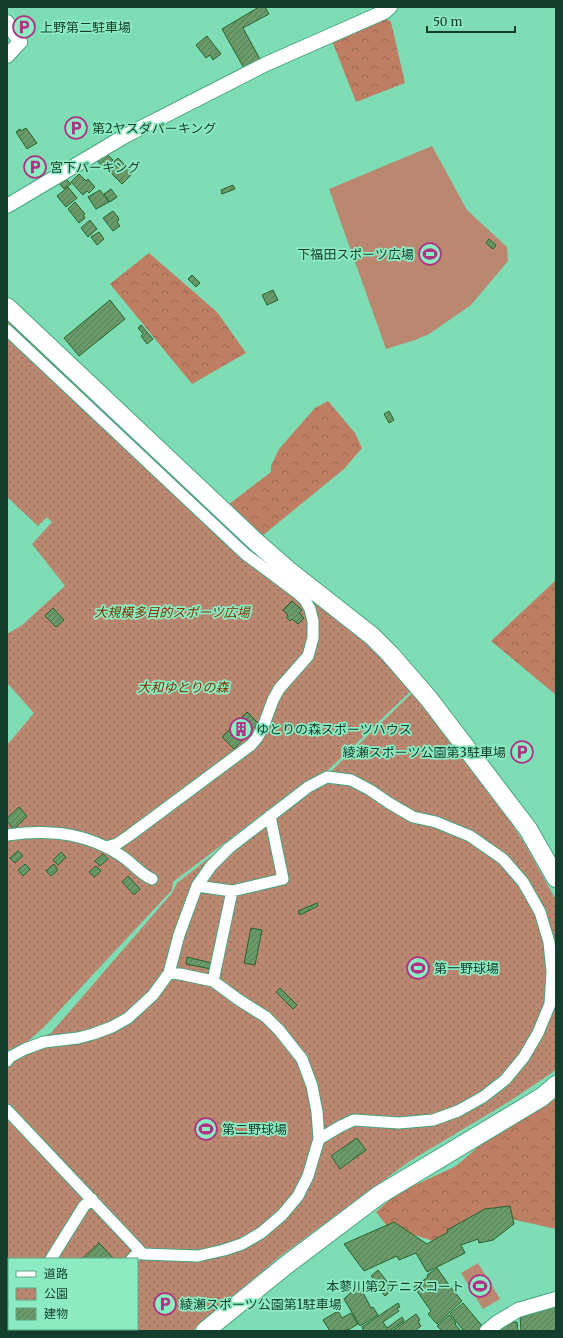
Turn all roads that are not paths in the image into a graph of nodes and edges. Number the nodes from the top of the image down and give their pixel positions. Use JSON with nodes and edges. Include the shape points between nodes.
{"nodes":[{"id":1,"x":390,"y":7,"type":"edge"},
{"id":2,"x":7,"y":22,"type":"edge"},
{"id":3,"x":7,"y":56,"type":"edge"},
{"id":4,"x":7,"y":206,"type":"edge"},
{"id":5,"x":7,"y":307,"type":"edge"},
{"id":6,"x":7,"y":330,"type":"edge"},
{"id":7,"x":270,"y":816,"type":"junction"},
{"id":8,"x":7,"y":835,"type":"edge"},
{"id":9,"x":106,"y":847,"type":"junction"},
{"id":10,"x":556,"y":878,"type":"edge"},
{"id":11,"x":152,"y":879,"type":"dead end"},
{"id":12,"x":197,"y":886,"type":"junction"},
{"id":13,"x":232,"y":891,"type":"junction"},
{"id":14,"x":169,"y":973,"type":"junction"},
{"id":15,"x":213,"y":981,"type":"junction"},
{"id":16,"x":7,"y":1061,"type":"edge"},
{"id":17,"x":556,"y":1085,"type":"edge"},
{"id":18,"x":7,"y":1110,"type":"edge"},
{"id":19,"x":319,"y":1139,"type":"junction"},
{"id":20,"x":92,"y":1199,"type":"junction"},
{"id":21,"x":136,"y":1255,"type":"edge"},
{"id":22,"x":157,"y":1255,"type":"junction"},
{"id":23,"x":53,"y":1258,"type":"edge"},
{"id":24,"x":167,"y":1265,"type":"dead end"},
{"id":25,"x":556,"y":1299,"type":"edge"},
{"id":26,"x":205,"y":1331,"type":"edge"},
{"id":27,"x":486,"y":1331,"type":"edge"}],
"edges":[{"from":1,"to":4,"type":"street","via":[[384,12],[266,64],[125,136]]},
{"from":2,"to":3,"type":"street","via":[[20,42]]},
{"from":5,"to":10,"type":"street","via":[[255,541],[372,636],[390,654],[429,699],[528,828]]},
{"from":6,"to":9,"type":"street","via":[[246,554],[301,596],[310,609],[313,621],[313,638],[308,656],[278,689],[263,727],[251,745],[130,835],[117,844]]},
{"from":7,"to":12,"type":"street","via":[[229,848],[211,866]]},
{"from":7,"to":13,"type":"street","via":[[283,879]]},
{"from":7,"to":19,"type":"street","via":[[308,787],[327,777],[351,780],[413,817],[436,822],[470,836],[503,859],[524,882],[540,912],[549,942],[552,972],[550,1004],[528,1051],[505,1080],[483,1097],[458,1111],[433,1120],[399,1123],[354,1120]]},
{"from":8,"to":9,"type":"street","via":[[54,832],[83,838]]},
{"from":9,"to":11,"type":"street"},
{"from":12,"to":13,"type":"street"},
{"from":12,"to":14,"type":"street","via":[[179,935]]},
{"from":13,"to":15,"type":"street"},
{"from":14,"to":15,"type":"street"},
{"from":14,"to":16,"type":"street","via":[[153,995],[128,1018],[112,1027],[78,1038],[44,1042],[25,1049]]},
{"from":15,"to":19,"type":"street","via":[[266,1017],[302,1059],[312,1086]]},
{"from":17,"to":26,"type":"street","via":[[542,1097],[380,1195],[285,1266]]},
{"from":18,"to":20,"type":"street"},
{"from":19,"to":22,"type":"street","via":[[308,1176],[298,1196],[282,1215],[261,1233],[242,1244],[198,1256]]},
{"from":20,"to":21,"type":"street"},
{"from":20,"to":23,"type":"street","via":[[84,1206]]},
{"from":21,"to":22,"type":"street"},
{"from":22,"to":24,"type":"street"},
{"from":25,"to":27,"type":"street","via":[[518,1310]]}]}
